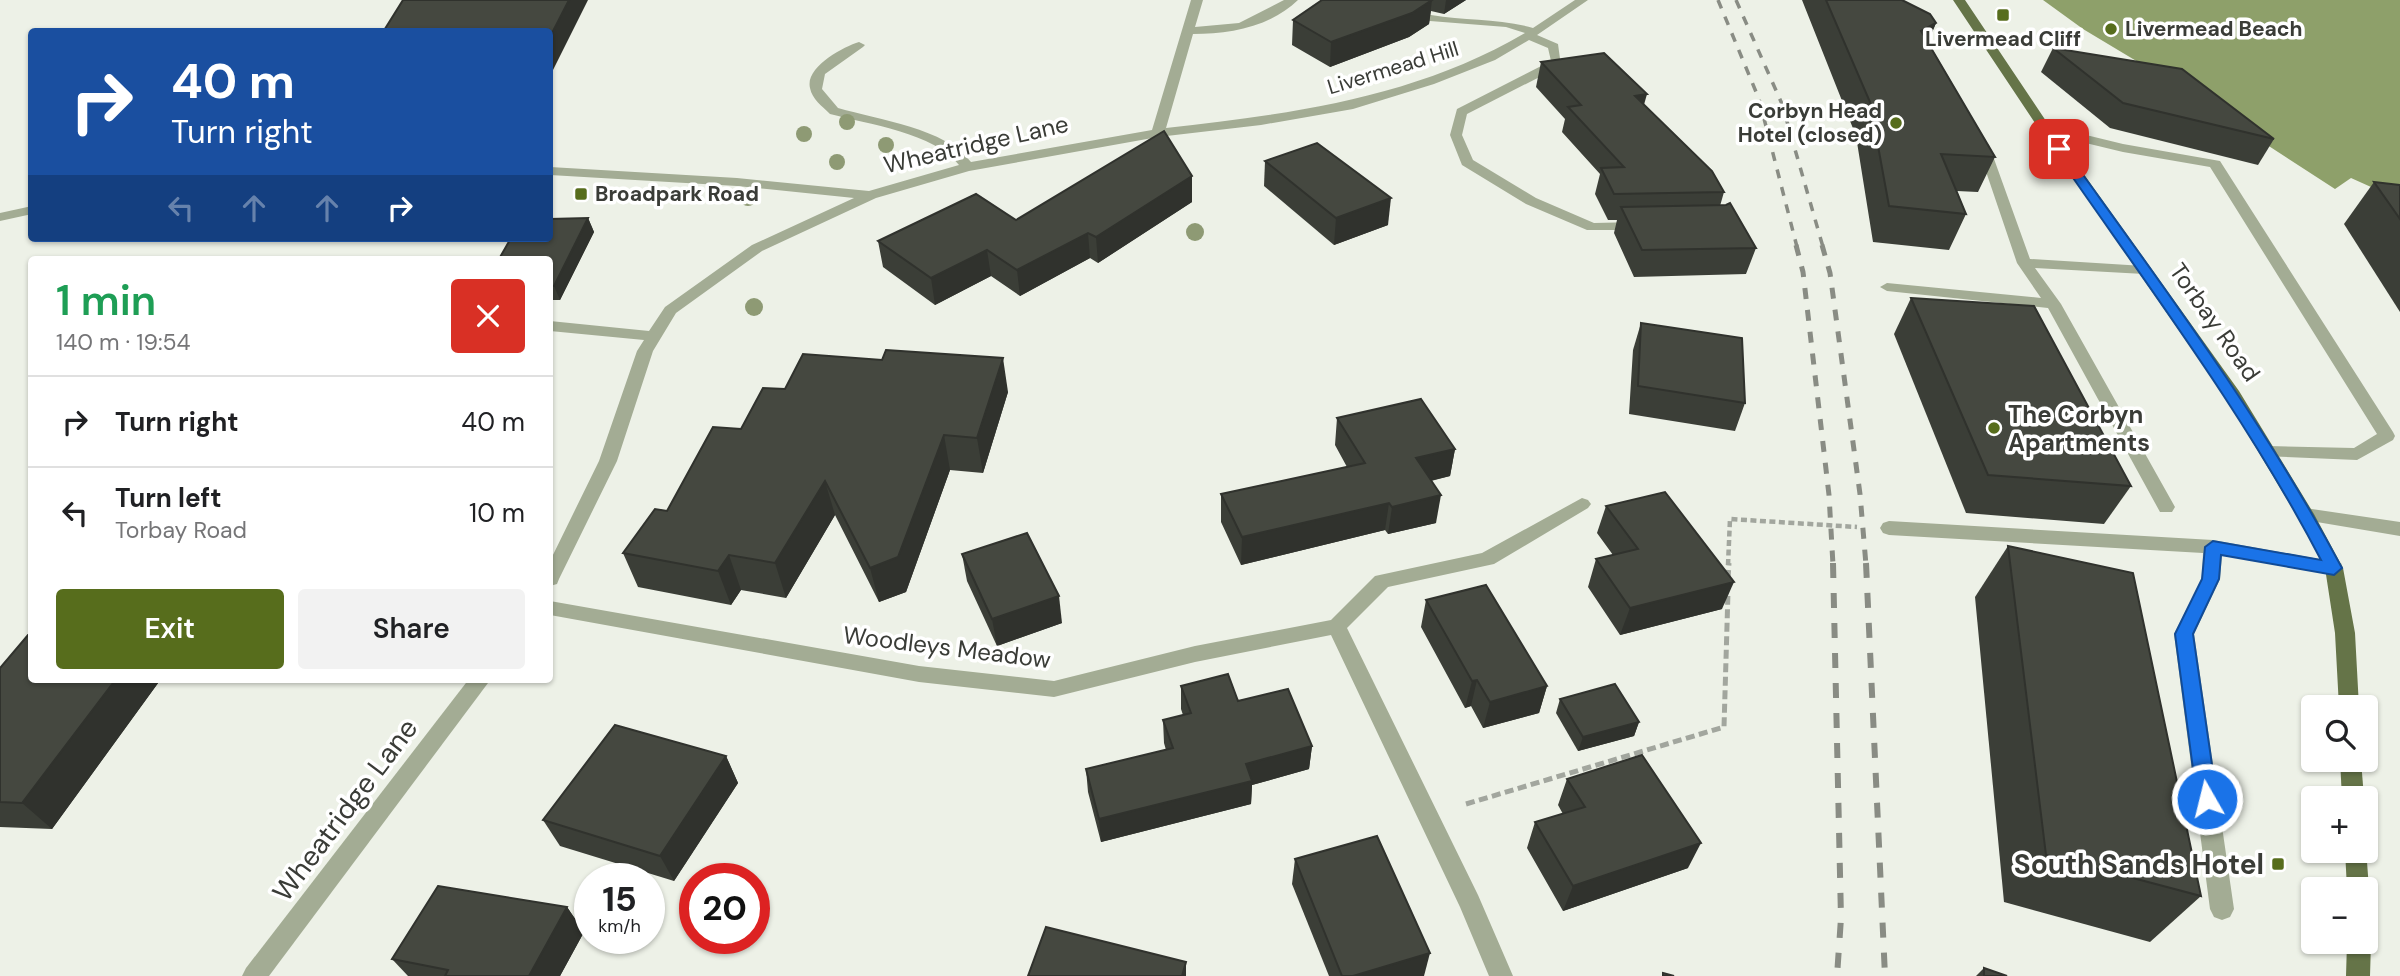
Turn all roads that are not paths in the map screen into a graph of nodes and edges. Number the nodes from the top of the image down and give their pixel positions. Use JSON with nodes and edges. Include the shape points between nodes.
{"nodes":[{"id":1,"x":1197,"y":0,"type":"edge"},
{"id":2,"x":1292,"y":0,"type":"edge"},
{"id":3,"x":1368,"y":0,"type":"edge"},
{"id":4,"x":1582,"y":0,"type":"edge"},
{"id":5,"x":1959,"y":0,"type":"edge"},
{"id":6,"x":1188,"y":31,"type":"junction"},
{"id":7,"x":1531,"y":34,"type":"junction"},
{"id":8,"x":859,"y":45,"type":"dead end"},
{"id":9,"x":1973,"y":129,"type":"edge"},
{"id":10,"x":2045,"y":129,"type":"junction"},
{"id":11,"x":1158,"y":133,"type":"junction"},
{"id":12,"x":967,"y":167,"type":"junction"},
{"id":13,"x":553,"y":171,"type":"edge"},
{"id":14,"x":871,"y":195,"type":"junction"},
{"id":15,"x":28,"y":211,"type":"edge"},
{"id":16,"x":0,"y":217,"type":"edge"},
{"id":17,"x":1648,"y":226,"type":"edge"},
{"id":18,"x":2024,"y":263,"type":"junction"},
{"id":19,"x":2144,"y":270,"type":"junction"},
{"id":20,"x":1887,"y":287,"type":"dead end"},
{"id":21,"x":2053,"y":304,"type":"junction"},
{"id":22,"x":553,"y":326,"type":"edge"},
{"id":23,"x":654,"y":337,"type":"junction"},
{"id":24,"x":2268,"y":452,"type":"junction"},
{"id":25,"x":1582,"y":504,"type":"dead end"},
{"id":26,"x":2166,"y":507,"type":"dead end"},
{"id":27,"x":2305,"y":514,"type":"junction"},
{"id":28,"x":1889,"y":528,"type":"road end"},
{"id":29,"x":2400,"y":529,"type":"edge"},
{"id":30,"x":2213,"y":547,"type":"junction"},
{"id":31,"x":2334,"y":568,"type":"junction"},
{"id":32,"x":553,"y":573,"type":"edge"},
{"id":33,"x":553,"y":609,"type":"edge"},
{"id":34,"x":1337,"y":626,"type":"junction"},
{"id":35,"x":478,"y":683,"type":"edge"},
{"id":36,"x":2348,"y":695,"type":"edge"},
{"id":37,"x":2222,"y":909,"type":"dead end"},
{"id":38,"x":2358,"y":954,"type":"edge"},
{"id":39,"x":254,"y":976,"type":"edge"},
{"id":40,"x":1501,"y":976,"type":"edge"},
{"id":41,"x":2358,"y":976,"type":"edge"}],
"edges":[{"from":1,"to":6,"type":"street"},
{"from":2,"to":6,"type":"street","via":[[1237,30]]},
{"from":3,"to":7,"type":"street","via":[[1430,18],[1507,24]]},
{"from":4,"to":7,"type":"street","name":"Livermead Hill"},
{"from":5,"to":10,"type":"main road","name":"Torbay Road"},
{"from":6,"to":11,"type":"street"},
{"from":7,"to":11,"type":"street","name":"Livermead Hill","via":[[1491,57],[1353,105]]},
{"from":7,"to":17,"type":"street","via":[[1554,46],[1557,63],[1461,112],[1456,135],[1467,162],[1531,201],[1592,227]]},
{"from":8,"to":12,"type":"street","via":[[818,72],[814,81],[820,100],[834,111],[936,140]]},
{"from":9,"to":18,"type":"street","via":[[1986,151]]},
{"from":10,"to":19,"type":"main road","name":"Torbay Road"},
{"from":10,"to":24,"type":"street","via":[[2215,164],[2386,436],[2357,454]]},
{"from":11,"to":12,"type":"street","name":"Wheatridge Lane"},
{"from":12,"to":14,"type":"street","name":"Wheatridge Lane"},
{"from":13,"to":14,"type":"street"},
{"from":14,"to":23,"type":"street","name":"Wheatridge Lane","via":[[757,248],[670,310]]},
{"from":15,"to":16,"type":"street"},
{"from":18,"to":19,"type":"street"},
{"from":18,"to":21,"type":"street"},
{"from":19,"to":24,"type":"main road","name":"Torbay Road"},
{"from":20,"to":21,"type":"street"},
{"from":21,"to":26,"type":"street"},
{"from":22,"to":23,"type":"street"},
{"from":23,"to":32,"type":"street","name":"Wheatridge Lane","via":[[645,351],[608,461]]},
{"from":24,"to":27,"type":"main road","name":"Torbay Road"},
{"from":25,"to":34,"type":"street","via":[[1487,559],[1382,581]]},
{"from":27,"to":29,"type":"street"},
{"from":27,"to":31,"type":"main road","name":"Torbay Road"},
{"from":28,"to":30,"type":"street"},
{"from":30,"to":31,"type":"street"},
{"from":30,"to":37,"type":"street","via":[[2211,579],[2184,634]]},
{"from":31,"to":36,"type":"main road","name":"Torbay Road","via":[[2345,633]]},
{"from":33,"to":34,"type":"street","name":"Woodleys Meadow","via":[[919,674],[1054,688]]},
{"from":34,"to":40,"type":"street"},
{"from":35,"to":39,"type":"street","name":"Wheatridge Lane"},
{"from":38,"to":41,"type":"main road"}]}
